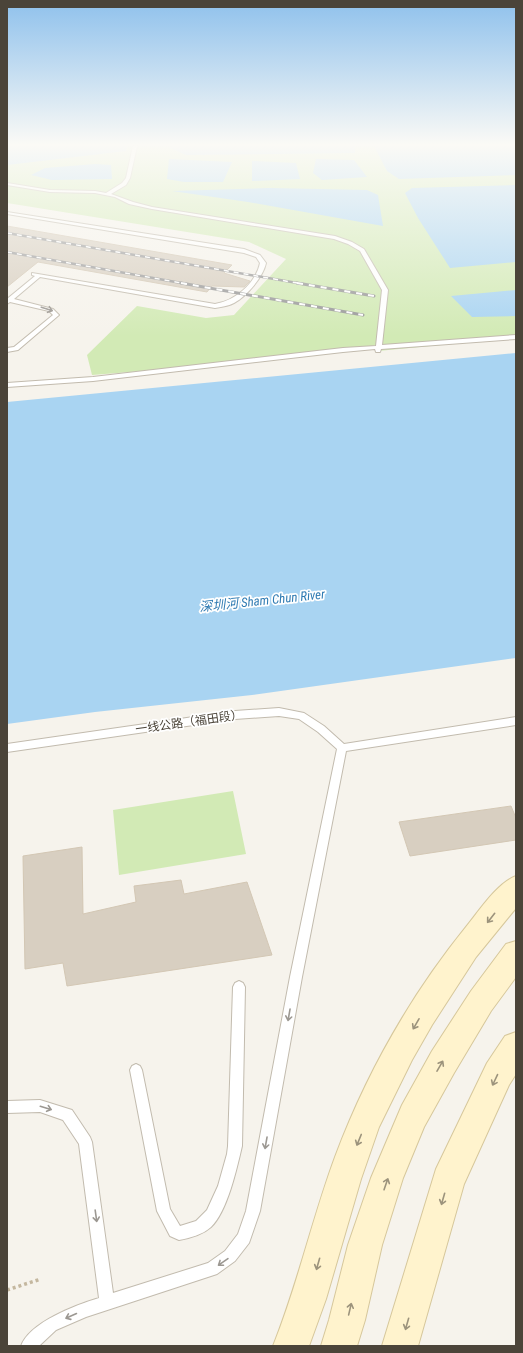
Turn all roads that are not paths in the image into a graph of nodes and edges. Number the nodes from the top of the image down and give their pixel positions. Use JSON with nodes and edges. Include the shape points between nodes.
{"nodes":[{"id":1,"x":159,"y":209,"type":"edge"},
{"id":2,"x":7,"y":213,"type":"edge"},
{"id":3,"x":8,"y":301,"type":"edge"},
{"id":4,"x":516,"y":337,"type":"edge"},
{"id":5,"x":379,"y":349,"type":"junction"},
{"id":6,"x":7,"y":350,"type":"edge"},
{"id":7,"x":7,"y":385,"type":"edge"},
{"id":8,"x":516,"y":721,"type":"edge"},
{"id":9,"x":7,"y":748,"type":"edge"},
{"id":10,"x":342,"y":748,"type":"junction"},
{"id":11,"x":516,"y":888,"type":"edge"},
{"id":12,"x":516,"y":954,"type":"edge"},
{"id":13,"x":239,"y":987,"type":"dead end"},
{"id":14,"x":516,"y":1047,"type":"edge"},
{"id":15,"x":136,"y":1070,"type":"dead end"},
{"id":16,"x":7,"y":1107,"type":"edge"},
{"id":17,"x":107,"y":1303,"type":"junction"},
{"id":18,"x":28,"y":1346,"type":"edge"},
{"id":19,"x":291,"y":1346,"type":"edge"},
{"id":20,"x":339,"y":1346,"type":"edge"},
{"id":21,"x":400,"y":1346,"type":"edge"}],
"edges":[{"from":1,"to":5,"type":"lane","via":[[336,238],[362,250],[386,290]]},
{"from":2,"to":3,"type":"lane","via":[[253,254],[262,258],[263,266],[239,297],[229,303],[215,306],[37,274]]},
{"from":3,"to":6,"type":"lane","one_way":true,"via":[[51,310],[56,315],[16,349]]},
{"from":4,"to":5,"type":"lane"},
{"from":5,"to":7,"type":"lane","via":[[343,350],[93,379]]},
{"from":8,"to":10,"type":"lane"},
{"from":9,"to":10,"type":"lane","name":"一线公路（福田段）","via":[[235,715],[279,712],[301,716],[321,729]]},
{"from":10,"to":17,"type":"lane","one_way":true,"via":[[296,976],[253,1211],[244,1238],[230,1256],[212,1269]]},
{"from":11,"to":19,"type":"main road","one_way":true,"via":[[454,965],[421,1016],[369,1115],[352,1156],[308,1300]]},
{"from":20,"to":12,"type":"main road","one_way":true,"via":[[365,1245],[413,1116],[442,1062],[481,1001]]},
{"from":13,"to":15,"type":"lane","via":[[235,1146],[225,1185],[208,1221],[201,1226],[179,1233],[175,1231],[164,1211]]},
{"from":14,"to":21,"type":"main road","one_way":true,"via":[[498,1074],[448,1181]]},
{"from":16,"to":17,"type":"lane","one_way":true,"via":[[40,1106],[67,1114],[85,1142]]},
{"from":17,"to":18,"type":"lane","one_way":true,"via":[[51,1325]]}]}
